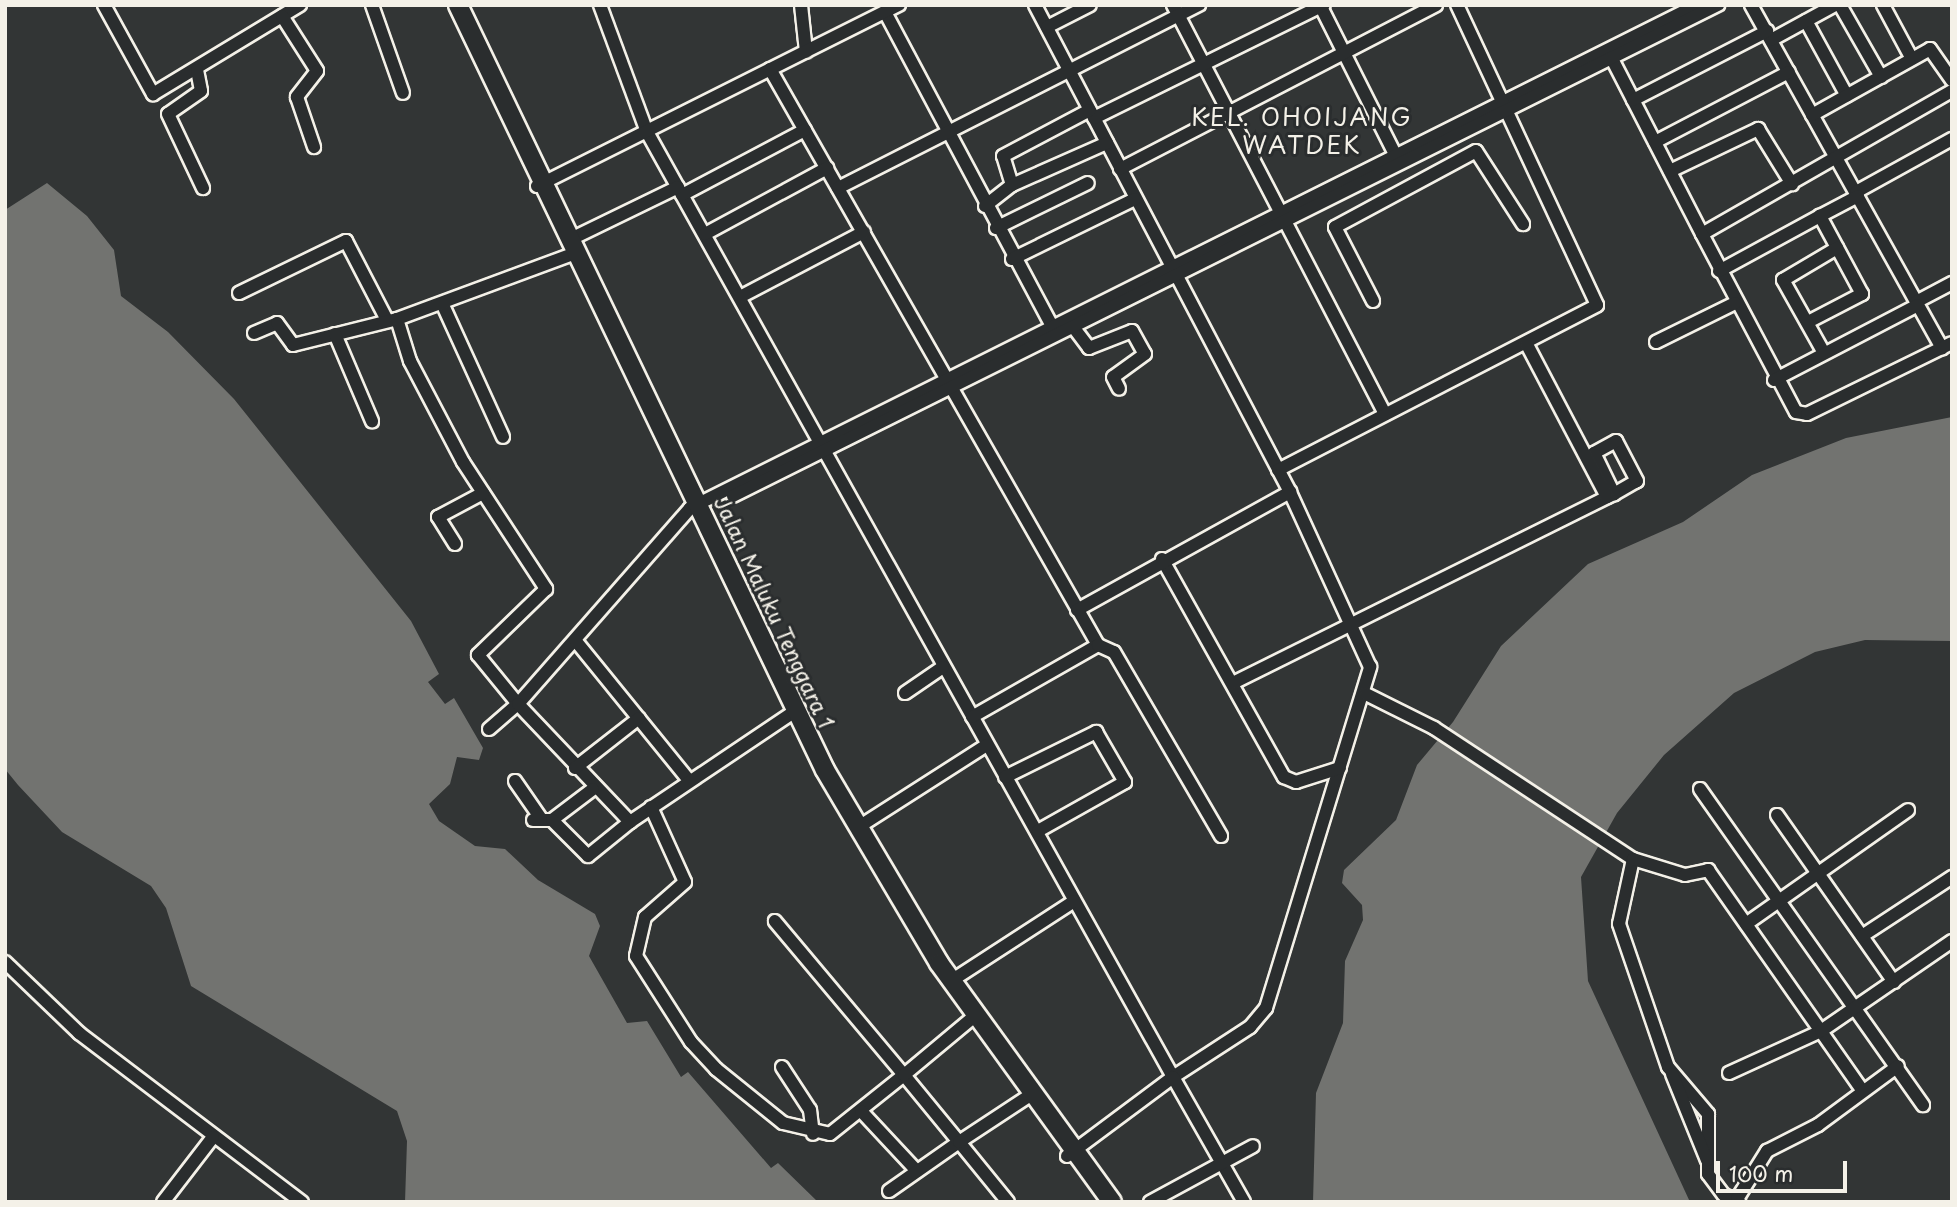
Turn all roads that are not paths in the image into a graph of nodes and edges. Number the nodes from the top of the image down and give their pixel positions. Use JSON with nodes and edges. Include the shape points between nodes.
{"nodes":[{"id":1,"x":104,"y":5,"type":"edge"},
{"id":2,"x":300,"y":5,"type":"edge"},
{"id":3,"x":372,"y":5,"type":"edge"},
{"id":4,"x":447,"y":5,"type":"edge"},
{"id":5,"x":458,"y":5,"type":"edge"},
{"id":6,"x":600,"y":5,"type":"edge"},
{"id":7,"x":801,"y":5,"type":"edge"},
{"id":8,"x":899,"y":5,"type":"edge"},
{"id":9,"x":1035,"y":5,"type":"edge"},
{"id":10,"x":1090,"y":5,"type":"edge"},
{"id":11,"x":1199,"y":5,"type":"edge"},
{"id":12,"x":1436,"y":5,"type":"edge"},
{"id":13,"x":1457,"y":5,"type":"edge"},
{"id":14,"x":1697,"y":5,"type":"edge"},
{"id":15,"x":1718,"y":5,"type":"edge"},
{"id":16,"x":1751,"y":5,"type":"edge"},
{"id":17,"x":1835,"y":5,"type":"edge"},
{"id":18,"x":1840,"y":5,"type":"edge"},
{"id":19,"x":1883,"y":5,"type":"edge"},
{"id":20,"x":1322,"y":6,"type":"edge"},
{"id":21,"x":1176,"y":10,"type":"edge"},
{"id":22,"x":885,"y":12,"type":"junction"},
{"id":23,"x":282,"y":16,"type":"junction"},
{"id":24,"x":1806,"y":21,"type":"junction"},
{"id":25,"x":1046,"y":27,"type":"junction"},
{"id":26,"x":1769,"y":35,"type":"junction"},
{"id":27,"x":806,"y":52,"type":"junction"},
{"id":28,"x":1344,"y":52,"type":"junction"},
{"id":29,"x":1609,"y":54,"type":"junction"},
{"id":30,"x":1912,"y":59,"type":"junction"},
{"id":31,"x":1203,"y":63,"type":"junction"},
{"id":32,"x":1069,"y":68,"type":"junction"},
{"id":33,"x":770,"y":69,"type":"junction"},
{"id":34,"x":197,"y":71,"type":"junction"},
{"id":35,"x":1789,"y":72,"type":"junction"},
{"id":36,"x":1881,"y":77,"type":"junction"},
{"id":37,"x":1952,"y":80,"type":"edge"},
{"id":38,"x":1952,"y":91,"type":"edge"},
{"id":39,"x":403,"y":93,"type":"dead end"},
{"id":40,"x":1847,"y":96,"type":"junction"},
{"id":41,"x":1633,"y":100,"type":"junction"},
{"id":42,"x":1506,"y":104,"type":"junction"},
{"id":43,"x":1228,"y":111,"type":"junction"},
{"id":44,"x":1092,"y":114,"type":"junction"},
{"id":45,"x":1812,"y":115,"type":"junction"},
{"id":46,"x":805,"y":131,"type":"junction"},
{"id":47,"x":945,"y":131,"type":"junction"},
{"id":48,"x":647,"y":132,"type":"junction"},
{"id":49,"x":1952,"y":139,"type":"edge"},
{"id":50,"x":1655,"y":142,"type":"junction"},
{"id":51,"x":1107,"y":143,"type":"junction"},
{"id":52,"x":314,"y":147,"type":"dead end"},
{"id":53,"x":1423,"y":151,"type":"junction"},
{"id":54,"x":1398,"y":158,"type":"junction"},
{"id":55,"x":1836,"y":158,"type":"junction"},
{"id":56,"x":827,"y":168,"type":"junction"},
{"id":57,"x":1120,"y":169,"type":"junction"},
{"id":58,"x":1670,"y":171,"type":"junction"},
{"id":59,"x":1433,"y":173,"type":"junction"},
{"id":60,"x":1088,"y":183,"type":"dead end"},
{"id":61,"x":540,"y":184,"type":"junction"},
{"id":62,"x":1792,"y":184,"type":"junction"},
{"id":63,"x":1012,"y":185,"type":"junction"},
{"id":64,"x":203,"y":188,"type":"dead end"},
{"id":65,"x":838,"y":188,"type":"junction"},
{"id":66,"x":680,"y":191,"type":"junction"},
{"id":67,"x":1857,"y":194,"type":"junction"},
{"id":68,"x":1135,"y":199,"type":"junction"},
{"id":69,"x":985,"y":205,"type":"junction"},
{"id":70,"x":1820,"y":216,"type":"junction"},
{"id":71,"x":1282,"y":217,"type":"junction"},
{"id":72,"x":1523,"y":224,"type":"dead end"},
{"id":73,"x":996,"y":228,"type":"junction"},
{"id":74,"x":864,"y":232,"type":"junction"},
{"id":75,"x":705,"y":234,"type":"junction"},
{"id":76,"x":1702,"y":234,"type":"junction"},
{"id":77,"x":571,"y":247,"type":"junction"},
{"id":78,"x":1837,"y":248,"type":"junction"},
{"id":79,"x":1012,"y":259,"type":"junction"},
{"id":80,"x":1172,"y":271,"type":"junction"},
{"id":81,"x":1719,"y":271,"type":"junction"},
{"id":82,"x":1952,"y":284,"type":"edge"},
{"id":83,"x":239,"y":293,"type":"dead end"},
{"id":84,"x":740,"y":297,"type":"junction"},
{"id":85,"x":1373,"y":301,"type":"dead end"},
{"id":86,"x":442,"y":303,"type":"junction"},
{"id":87,"x":1735,"y":303,"type":"junction"},
{"id":88,"x":1917,"y":303,"type":"junction"},
{"id":89,"x":392,"y":320,"type":"junction"},
{"id":90,"x":1808,"y":322,"type":"junction"},
{"id":91,"x":1074,"y":328,"type":"junction"},
{"id":92,"x":1054,"y":331,"type":"junction"},
{"id":93,"x":254,"y":333,"type":"dead end"},
{"id":94,"x":335,"y":334,"type":"junction"},
{"id":95,"x":1656,"y":342,"type":"dead end"},
{"id":96,"x":1526,"y":343,"type":"junction"},
{"id":97,"x":1947,"y":345,"type":"edge"},
{"id":98,"x":1824,"y":353,"type":"junction"},
{"id":99,"x":1774,"y":380,"type":"junction"},
{"id":100,"x":947,"y":383,"type":"junction"},
{"id":101,"x":1119,"y":389,"type":"dead end"},
{"id":102,"x":1385,"y":414,"type":"junction"},
{"id":103,"x":372,"y":421,"type":"dead end"},
{"id":104,"x":503,"y":437,"type":"dead end"},
{"id":105,"x":821,"y":447,"type":"junction"},
{"id":106,"x":1278,"y":470,"type":"junction"},
{"id":107,"x":1290,"y":492,"type":"junction"},
{"id":108,"x":483,"y":493,"type":"junction"},
{"id":109,"x":694,"y":511,"type":"junction"},
{"id":110,"x":455,"y":544,"type":"dead end"},
{"id":111,"x":1162,"y":559,"type":"junction"},
{"id":112,"x":1077,"y":610,"type":"junction"},
{"id":113,"x":1354,"y":624,"type":"junction"},
{"id":114,"x":575,"y":640,"type":"junction"},
{"id":115,"x":1098,"y":645,"type":"junction"},
{"id":116,"x":943,"y":667,"type":"junction"},
{"id":117,"x":1233,"y":683,"type":"junction"},
{"id":118,"x":905,"y":693,"type":"dead end"},
{"id":119,"x":1366,"y":694,"type":"junction"},
{"id":120,"x":518,"y":704,"type":"junction"},
{"id":121,"x":791,"y":713,"type":"junction"},
{"id":122,"x":972,"y":718,"type":"junction"},
{"id":123,"x":639,"y":719,"type":"junction"},
{"id":124,"x":489,"y":729,"type":"dead end"},
{"id":125,"x":987,"y":745,"type":"junction"},
{"id":126,"x":575,"y":768,"type":"junction"},
{"id":127,"x":1340,"y":768,"type":"junction"},
{"id":128,"x":1005,"y":777,"type":"junction"},
{"id":129,"x":688,"y":779,"type":"junction"},
{"id":130,"x":515,"y":781,"type":"dead end"},
{"id":131,"x":593,"y":789,"type":"junction"},
{"id":132,"x":1700,"y":789,"type":"dead end"},
{"id":133,"x":651,"y":807,"type":"junction"},
{"id":134,"x":1908,"y":810,"type":"dead end"},
{"id":135,"x":1777,"y":815,"type":"dead end"},
{"id":136,"x":542,"y":820,"type":"junction"},
{"id":137,"x":630,"y":822,"type":"junction"},
{"id":138,"x":857,"y":828,"type":"junction"},
{"id":139,"x":1038,"y":831,"type":"junction"},
{"id":140,"x":1221,"y":836,"type":"dead end"},
{"id":141,"x":1633,"y":859,"type":"junction"},
{"id":142,"x":1818,"y":874,"type":"junction"},
{"id":143,"x":1952,"y":877,"type":"edge"},
{"id":144,"x":1782,"y":899,"type":"junction"},
{"id":145,"x":1074,"y":901,"type":"junction"},
{"id":146,"x":775,"y":921,"type":"dead end"},
{"id":147,"x":1746,"y":924,"type":"junction"},
{"id":148,"x":1861,"y":936,"type":"junction"},
{"id":149,"x":1952,"y":941,"type":"edge"},
{"id":150,"x":5,"y":962,"type":"edge"},
{"id":151,"x":951,"y":981,"type":"junction"},
{"id":152,"x":1894,"y":982,"type":"junction"},
{"id":153,"x":1858,"y":1008,"type":"junction"},
{"id":154,"x":970,"y":1020,"type":"junction"},
{"id":155,"x":1821,"y":1031,"type":"junction"},
{"id":156,"x":782,"y":1066,"type":"dead end"},
{"id":157,"x":1898,"y":1066,"type":"junction"},
{"id":158,"x":1729,"y":1073,"type":"dead end"},
{"id":159,"x":904,"y":1076,"type":"junction"},
{"id":160,"x":1173,"y":1077,"type":"junction"},
{"id":161,"x":1863,"y":1091,"type":"junction"},
{"id":162,"x":1026,"y":1098,"type":"junction"},
{"id":163,"x":1923,"y":1105,"type":"dead end"},
{"id":164,"x":861,"y":1111,"type":"junction"},
{"id":165,"x":813,"y":1134,"type":"junction"},
{"id":166,"x":213,"y":1137,"type":"junction"},
{"id":167,"x":959,"y":1142,"type":"junction"},
{"id":168,"x":1254,"y":1146,"type":"dead end"},
{"id":169,"x":1071,"y":1153,"type":"junction"},
{"id":170,"x":1221,"y":1164,"type":"junction"},
{"id":171,"x":917,"y":1171,"type":"junction"},
{"id":172,"x":889,"y":1191,"type":"dead end"},
{"id":173,"x":1738,"y":1200,"type":"edge"},
{"id":174,"x":163,"y":1202,"type":"edge"},
{"id":175,"x":302,"y":1202,"type":"edge"},
{"id":176,"x":1008,"y":1202,"type":"edge"},
{"id":177,"x":1100,"y":1202,"type":"edge"},
{"id":178,"x":1112,"y":1202,"type":"edge"},
{"id":179,"x":1150,"y":1202,"type":"edge"},
{"id":180,"x":1244,"y":1202,"type":"edge"}],
"edges":[{"from":1,"to":34,"type":"street","via":[[153,94]]},
{"from":2,"to":23,"type":"street"},
{"from":3,"to":39,"type":"street"},
{"from":4,"to":61,"type":"highway","name":"Jalan Maluku Tenggara 1"},
{"from":5,"to":61,"type":"highway","name":"Jalan Maluku Tenggara 1"},
{"from":6,"to":48,"type":"street"},
{"from":7,"to":27,"type":"street"},
{"from":8,"to":22,"type":"street"},
{"from":9,"to":25,"type":"street"},
{"from":10,"to":25,"type":"street"},
{"from":11,"to":21,"type":"street"},
{"from":12,"to":28,"type":"street"},
{"from":13,"to":42,"type":"street"},
{"from":14,"to":29,"type":"street"},
{"from":15,"to":29,"type":"street"},
{"from":16,"to":26,"type":"street"},
{"from":17,"to":24,"type":"street"},
{"from":18,"to":36,"type":"street"},
{"from":19,"to":30,"type":"street"},
{"from":20,"to":28,"type":"street"},
{"from":20,"to":31,"type":"street"},
{"from":21,"to":31,"type":"street"},
{"from":21,"to":32,"type":"street"},
{"from":22,"to":27,"type":"street"},
{"from":22,"to":47,"type":"street"},
{"from":23,"to":34,"type":"street"},
{"from":23,"to":52,"type":"street","via":[[317,71],[298,97]]},
{"from":24,"to":26,"type":"street"},
{"from":24,"to":40,"type":"street"},
{"from":25,"to":32,"type":"street"},
{"from":26,"to":35,"type":"street"},
{"from":26,"to":41,"type":"street"},
{"from":27,"to":33,"type":"street"},
{"from":28,"to":43,"type":"street"},
{"from":28,"to":54,"type":"street"},
{"from":29,"to":41,"type":"street"},
{"from":29,"to":42,"type":"street"},
{"from":30,"to":36,"type":"street"},
{"from":30,"to":37,"type":"street","via":[[1931,50]]},
{"from":31,"to":43,"type":"street"},
{"from":31,"to":44,"type":"street"},
{"from":32,"to":44,"type":"street"},
{"from":32,"to":47,"type":"street"},
{"from":33,"to":46,"type":"street"},
{"from":33,"to":48,"type":"street"},
{"from":34,"to":64,"type":"street","via":[[201,91],[168,114]]},
{"from":35,"to":45,"type":"street"},
{"from":35,"to":50,"type":"street"},
{"from":36,"to":40,"type":"street"},
{"from":38,"to":55,"type":"street"},
{"from":40,"to":45,"type":"street"},
{"from":41,"to":50,"type":"street"},
{"from":42,"to":53,"type":"street"},
{"from":42,"to":54,"type":"street"},
{"from":42,"to":96,"type":"street","via":[[1597,299],[1594,309]]},
{"from":43,"to":57,"type":"street"},
{"from":43,"to":71,"type":"street"},
{"from":44,"to":51,"type":"street"},
{"from":44,"to":63,"type":"street","via":[[1003,156]]},
{"from":45,"to":55,"type":"street"},
{"from":46,"to":56,"type":"street"},
{"from":46,"to":66,"type":"street"},
{"from":47,"to":65,"type":"street"},
{"from":47,"to":69,"type":"street"},
{"from":48,"to":61,"type":"street"},
{"from":48,"to":66,"type":"street"},
{"from":49,"to":67,"type":"street"},
{"from":50,"to":58,"type":"street"},
{"from":51,"to":57,"type":"street"},
{"from":51,"to":63,"type":"street"},
{"from":53,"to":54,"type":"street"},
{"from":53,"to":59,"type":"street"},
{"from":54,"to":71,"type":"street"},
{"from":55,"to":62,"type":"street"},
{"from":55,"to":67,"type":"street"},
{"from":56,"to":65,"type":"street"},
{"from":56,"to":75,"type":"street"},
{"from":57,"to":68,"type":"street"},
{"from":58,"to":62,"type":"street","via":[[1758,129]]},
{"from":58,"to":76,"type":"street"},
{"from":59,"to":72,"type":"street","via":[[1479,150]]},
{"from":59,"to":85,"type":"street","via":[[1335,227]]},
{"from":60,"to":73,"type":"street"},
{"from":61,"to":77,"type":"highway","name":"Jalan Maluku Tenggara 1"},
{"from":62,"to":76,"type":"street"},
{"from":63,"to":69,"type":"street"},
{"from":65,"to":74,"type":"street"},
{"from":66,"to":75,"type":"street"},
{"from":66,"to":77,"type":"street"},
{"from":67,"to":70,"type":"street"},
{"from":67,"to":88,"type":"street"},
{"from":68,"to":79,"type":"street"},
{"from":68,"to":80,"type":"street"},
{"from":69,"to":73,"type":"street"},
{"from":70,"to":78,"type":"street"},
{"from":70,"to":81,"type":"street"},
{"from":71,"to":80,"type":"street"},
{"from":71,"to":102,"type":"street"},
{"from":73,"to":79,"type":"street"},
{"from":74,"to":84,"type":"street"},
{"from":74,"to":100,"type":"street"},
{"from":75,"to":84,"type":"street"},
{"from":76,"to":81,"type":"street"},
{"from":77,"to":86,"type":"street"},
{"from":77,"to":109,"type":"highway","name":"Jalan Maluku Tenggara 1"},
{"from":78,"to":90,"type":"street","via":[[1783,280]]},
{"from":78,"to":90,"type":"street","via":[[1862,294]]},
{"from":79,"to":92,"type":"street"},
{"from":80,"to":91,"type":"street"},
{"from":80,"to":92,"type":"street"},
{"from":80,"to":106,"type":"street"},
{"from":81,"to":87,"type":"street"},
{"from":82,"to":88,"type":"street"},
{"from":83,"to":89,"type":"street","via":[[346,241]]},
{"from":84,"to":105,"type":"street"},
{"from":86,"to":89,"type":"street"},
{"from":86,"to":104,"type":"street"},
{"from":87,"to":95,"type":"street"},
{"from":87,"to":99,"type":"street"},
{"from":88,"to":97,"type":"street"},
{"from":88,"to":98,"type":"street"},
{"from":89,"to":94,"type":"street"},
{"from":89,"to":108,"type":"street","via":[[417,376]]},
{"from":90,"to":98,"type":"street"},
{"from":91,"to":92,"type":"street"},
{"from":91,"to":101,"type":"street","via":[[1089,348],[1132,331],[1145,354],[1113,377]]},
{"from":92,"to":100,"type":"street"},
{"from":93,"to":94,"type":"street","via":[[277,323],[290,346]]},
{"from":94,"to":103,"type":"street"},
{"from":96,"to":102,"type":"street"},
{"from":96,"to":113,"type":"street","via":[[1611,495]]},
{"from":97,"to":99,"type":"street","via":[[1807,414],[1796,412]]},
{"from":98,"to":99,"type":"street"},
{"from":100,"to":105,"type":"street"},
{"from":100,"to":112,"type":"street"},
{"from":102,"to":106,"type":"street"},
{"from":105,"to":109,"type":"street"},
{"from":105,"to":116,"type":"street"},
{"from":106,"to":107,"type":"street"},
{"from":107,"to":111,"type":"street"},
{"from":107,"to":113,"type":"street"},
{"from":108,"to":110,"type":"street","via":[[438,517]]},
{"from":108,"to":120,"type":"street","via":[[546,589],[478,655]]},
{"from":109,"to":114,"type":"street"},
{"from":109,"to":121,"type":"highway","name":"Jalan Maluku Tenggara 1"},
{"from":111,"to":112,"type":"street"},
{"from":111,"to":117,"type":"street"},
{"from":112,"to":115,"type":"street"},
{"from":113,"to":117,"type":"street"},
{"from":113,"to":119,"type":"street","via":[[1370,667]]},
{"from":114,"to":120,"type":"street"},
{"from":114,"to":123,"type":"street"},
{"from":115,"to":122,"type":"street"},
{"from":115,"to":140,"type":"street","via":[[1114,652]]},
{"from":116,"to":118,"type":"street"},
{"from":116,"to":122,"type":"street"},
{"from":117,"to":127,"type":"street","via":[[1284,777],[1296,782]]},
{"from":119,"to":127,"type":"street"},
{"from":119,"to":141,"type":"street","via":[[1434,728]]},
{"from":120,"to":124,"type":"street"},
{"from":120,"to":126,"type":"street"},
{"from":121,"to":129,"type":"street"},
{"from":121,"to":138,"type":"highway","name":"Jalan Maluku Tenggara 1"},
{"from":121,"to":154,"type":"highway","name":"Jalan Maluku Tenggara 1","via":[[872,872]]},
{"from":122,"to":125,"type":"street"},
{"from":123,"to":126,"type":"street"},
{"from":123,"to":129,"type":"street"},
{"from":125,"to":128,"type":"street"},
{"from":125,"to":138,"type":"street"},
{"from":126,"to":131,"type":"street"},
{"from":127,"to":160,"type":"street","via":[[1263,1014]]},
{"from":128,"to":139,"type":"street"},
{"from":128,"to":139,"type":"street","via":[[1096,732],[1125,782]]},
{"from":129,"to":133,"type":"street"},
{"from":130,"to":136,"type":"street"},
{"from":131,"to":136,"type":"street"},
{"from":131,"to":137,"type":"street"},
{"from":132,"to":144,"type":"street"},
{"from":133,"to":137,"type":"street"},
{"from":133,"to":165,"type":"street","via":[[685,883],[645,917],[636,956],[697,1049],[768,1114]]},
{"from":134,"to":142,"type":"street"},
{"from":135,"to":142,"type":"street"},
{"from":136,"to":137,"type":"street","via":[[586,856]]},
{"from":138,"to":151,"type":"highway","name":"Jalan Maluku Tenggara 1"},
{"from":139,"to":145,"type":"street"},
{"from":141,"to":147,"type":"street","via":[[1685,875],[1706,869]]},
{"from":141,"to":173,"type":"street","via":[[1619,924],[1672,1073],[1708,1114],[1709,1165],[1724,1195]]},
{"from":142,"to":144,"type":"street"},
{"from":142,"to":148,"type":"street"},
{"from":143,"to":148,"type":"street"},
{"from":144,"to":147,"type":"street"},
{"from":144,"to":153,"type":"street"},
{"from":145,"to":151,"type":"street"},
{"from":145,"to":160,"type":"street"},
{"from":146,"to":159,"type":"street"},
{"from":147,"to":155,"type":"street"},
{"from":148,"to":152,"type":"street"},
{"from":149,"to":152,"type":"street"},
{"from":150,"to":166,"type":"street","via":[[79,1032]]},
{"from":151,"to":169,"type":"highway","name":"Jalan Maluku Tenggara 1"},
{"from":152,"to":153,"type":"street"},
{"from":153,"to":155,"type":"street"},
{"from":153,"to":157,"type":"street"},
{"from":154,"to":159,"type":"street"},
{"from":154,"to":162,"type":"highway","name":"Jalan Maluku Tenggara 1"},
{"from":155,"to":158,"type":"street"},
{"from":155,"to":161,"type":"street"},
{"from":156,"to":165,"type":"street","via":[[810,1110]]},
{"from":157,"to":161,"type":"street"},
{"from":157,"to":163,"type":"street"},
{"from":159,"to":164,"type":"street"},
{"from":159,"to":167,"type":"street"},
{"from":160,"to":169,"type":"street"},
{"from":160,"to":170,"type":"street"},
{"from":161,"to":173,"type":"street","via":[[1767,1152]]},
{"from":162,"to":167,"type":"street"},
{"from":162,"to":169,"type":"highway","name":"Jalan Maluku Tenggara 1"},
{"from":164,"to":165,"type":"street","via":[[834,1132]]},
{"from":164,"to":171,"type":"street"},
{"from":166,"to":174,"type":"street"},
{"from":166,"to":175,"type":"street"},
{"from":167,"to":171,"type":"street"},
{"from":167,"to":176,"type":"street"},
{"from":168,"to":170,"type":"street"},
{"from":169,"to":177,"type":"highway","name":"Jalan Maluku Tenggara 1"},
{"from":169,"to":178,"type":"highway","name":"Jalan Maluku Tenggara 1"},
{"from":170,"to":179,"type":"street"},
{"from":170,"to":180,"type":"street"},
{"from":171,"to":172,"type":"street"}]}
